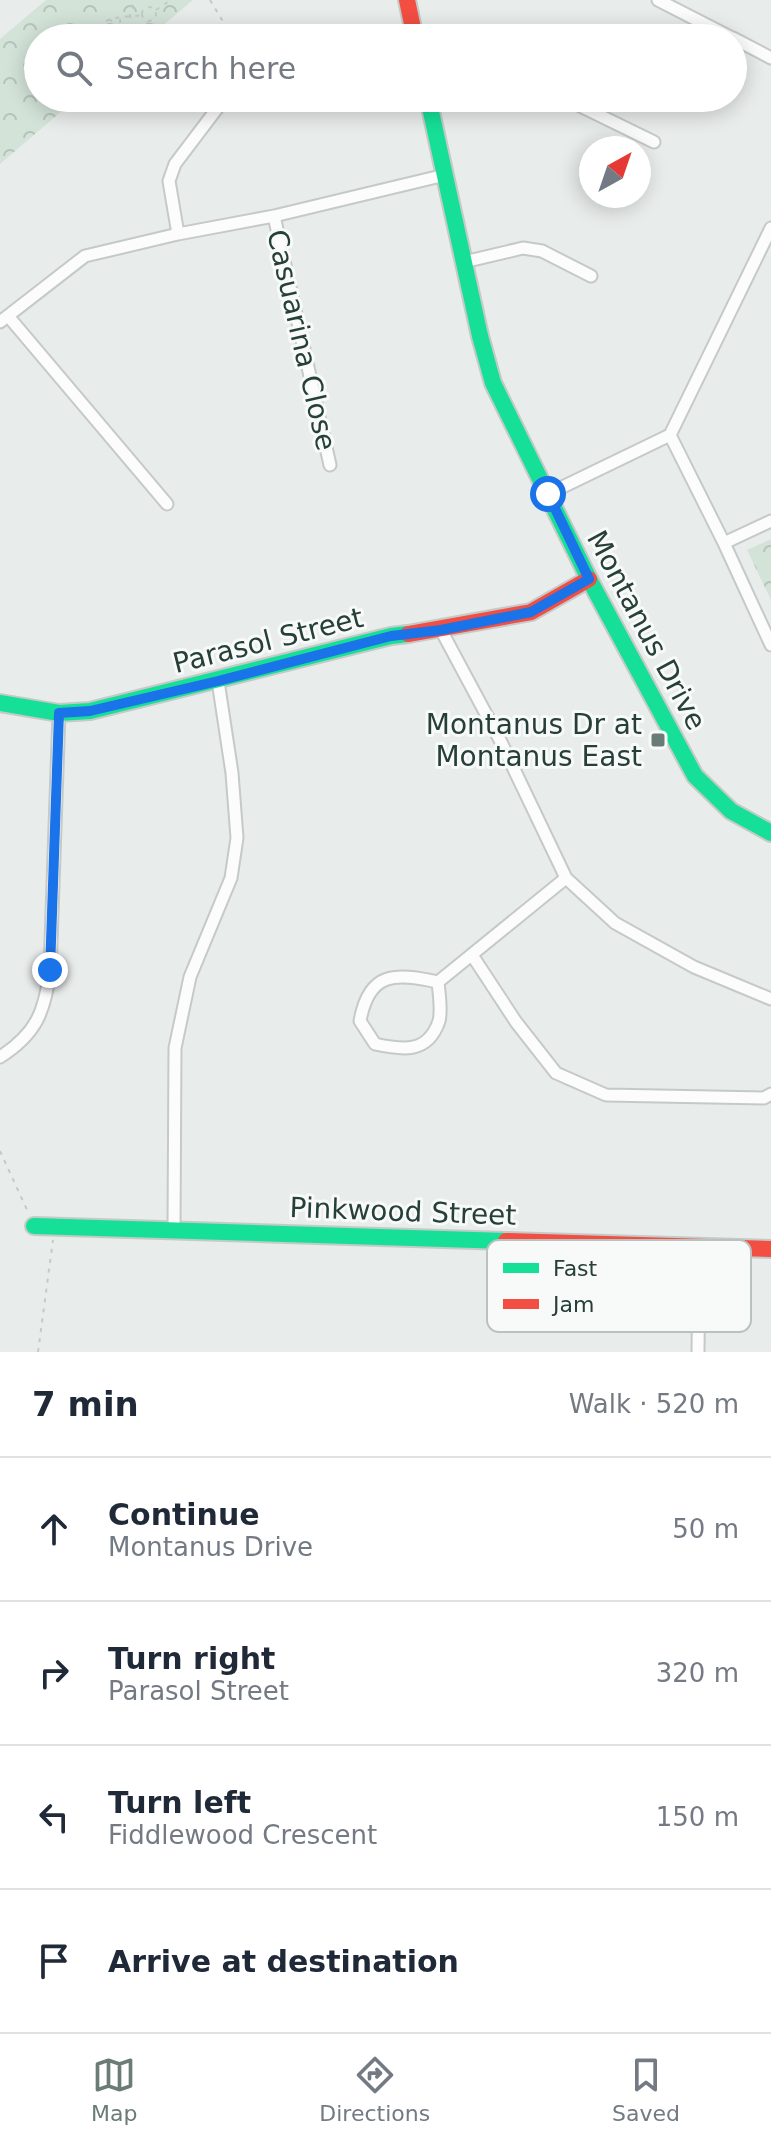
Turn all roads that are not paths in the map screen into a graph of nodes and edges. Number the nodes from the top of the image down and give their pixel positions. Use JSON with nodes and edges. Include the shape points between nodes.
{"nodes":[{"id":1,"x":407,"y":0,"type":"edge"},
{"id":2,"x":658,"y":0,"type":"edge"},
{"id":3,"x":412,"y":24,"type":"edge"},
{"id":4,"x":705,"y":24,"type":"edge"},
{"id":5,"x":747,"y":45,"type":"edge"},
{"id":6,"x":771,"y":58,"type":"edge"},
{"id":7,"x":214,"y":112,"type":"edge"},
{"id":8,"x":431,"y":112,"type":"edge"},
{"id":9,"x":593,"y":112,"type":"edge"},
{"id":10,"x":654,"y":142,"type":"dead end"},
{"id":11,"x":445,"y":175,"type":"junction"},
{"id":12,"x":274,"y":216,"type":"junction"},
{"id":13,"x":771,"y":228,"type":"edge"},
{"id":14,"x":178,"y":234,"type":"junction"},
{"id":15,"x":464,"y":262,"type":"junction"},
{"id":16,"x":591,"y":276,"type":"dead end"},
{"id":17,"x":4,"y":319,"type":"edge"},
{"id":18,"x":670,"y":435,"type":"junction"},
{"id":19,"x":330,"y":465,"type":"dead end"},
{"id":20,"x":548,"y":494,"type":"junction"},
{"id":21,"x":167,"y":504,"type":"dead end"},
{"id":22,"x":771,"y":521,"type":"edge"},
{"id":23,"x":724,"y":543,"type":"junction"},
{"id":24,"x":589,"y":579,"type":"junction"},
{"id":25,"x":441,"y":630,"type":"junction"},
{"id":26,"x":771,"y":645,"type":"edge"},
{"id":27,"x":218,"y":681,"type":"junction"},
{"id":28,"x":0,"y":703,"type":"edge"},
{"id":29,"x":59,"y":713,"type":"junction"},
{"id":30,"x":771,"y":833,"type":"edge"},
{"id":31,"x":566,"y":878,"type":"junction"},
{"id":32,"x":472,"y":955,"type":"junction"},
{"id":33,"x":438,"y":982,"type":"junction"},
{"id":34,"x":771,"y":999,"type":"edge"},
{"id":35,"x":0,"y":1057,"type":"edge"},
{"id":36,"x":771,"y":1094,"type":"edge"},
{"id":37,"x":34,"y":1226,"type":"road end"},
{"id":38,"x":174,"y":1229,"type":"junction"},
{"id":39,"x":495,"y":1240,"type":"edge"},
{"id":40,"x":751,"y":1248,"type":"edge"},
{"id":41,"x":771,"y":1249,"type":"edge"},
{"id":42,"x":698,"y":1332,"type":"edge"},
{"id":43,"x":698,"y":1352,"type":"edge"}],
"edges":[{"from":1,"to":3,"type":"street"},
{"from":2,"to":4,"type":"street"},
{"from":5,"to":6,"type":"street"},
{"from":7,"to":14,"type":"street","via":[[175,164],[169,181]]},
{"from":8,"to":11,"type":"street","name":"Montanus Drive"},
{"from":9,"to":10,"type":"street"},
{"from":11,"to":12,"type":"street"},
{"from":11,"to":15,"type":"street","name":"Montanus Drive"},
{"from":12,"to":14,"type":"street"},
{"from":12,"to":19,"type":"street","name":"Casuarina Close"},
{"from":13,"to":18,"type":"street"},
{"from":14,"to":17,"type":"street","via":[[85,256]]},
{"from":15,"to":16,"type":"street","via":[[523,248],[542,251]]},
{"from":15,"to":20,"type":"street","name":"Montanus Drive","via":[[493,383]]},
{"from":17,"to":21,"type":"street"},
{"from":18,"to":20,"type":"street"},
{"from":18,"to":23,"type":"street"},
{"from":20,"to":24,"type":"street","name":"Montanus Drive"},
{"from":22,"to":23,"type":"street"},
{"from":23,"to":26,"type":"street"},
{"from":24,"to":25,"type":"street","name":"Parasol Street","via":[[531,612]]},
{"from":24,"to":30,"type":"street","name":"Montanus Drive","via":[[695,776],[731,811]]},
{"from":25,"to":27,"type":"street","name":"Parasol Street","via":[[391,636]]},
{"from":25,"to":31,"type":"street"},
{"from":27,"to":29,"type":"street","name":"Parasol Street","via":[[90,711]]},
{"from":27,"to":38,"type":"street","via":[[237,838],[231,878],[190,977],[175,1048]]},
{"from":28,"to":29,"type":"street","name":"Parasol Street"},
{"from":29,"to":35,"type":"street","via":[[47,1001],[35,1026]]},
{"from":31,"to":32,"type":"street"},
{"from":31,"to":34,"type":"street","via":[[615,923],[694,967]]},
{"from":32,"to":33,"type":"street"},
{"from":32,"to":36,"type":"street","via":[[556,1073],[606,1095]]},
{"from":33,"to":33,"type":"street","via":[[440,1019],[427,1041],[404,1050],[375,1044],[360,1021],[364,998],[377,982],[408,975]]},
{"from":37,"to":38,"type":"street","name":"Pinkwood Street"},
{"from":38,"to":39,"type":"street","name":"Pinkwood Street"},
{"from":40,"to":41,"type":"street","name":"Pinkwood Street"},
{"from":42,"to":43,"type":"street"}]}
